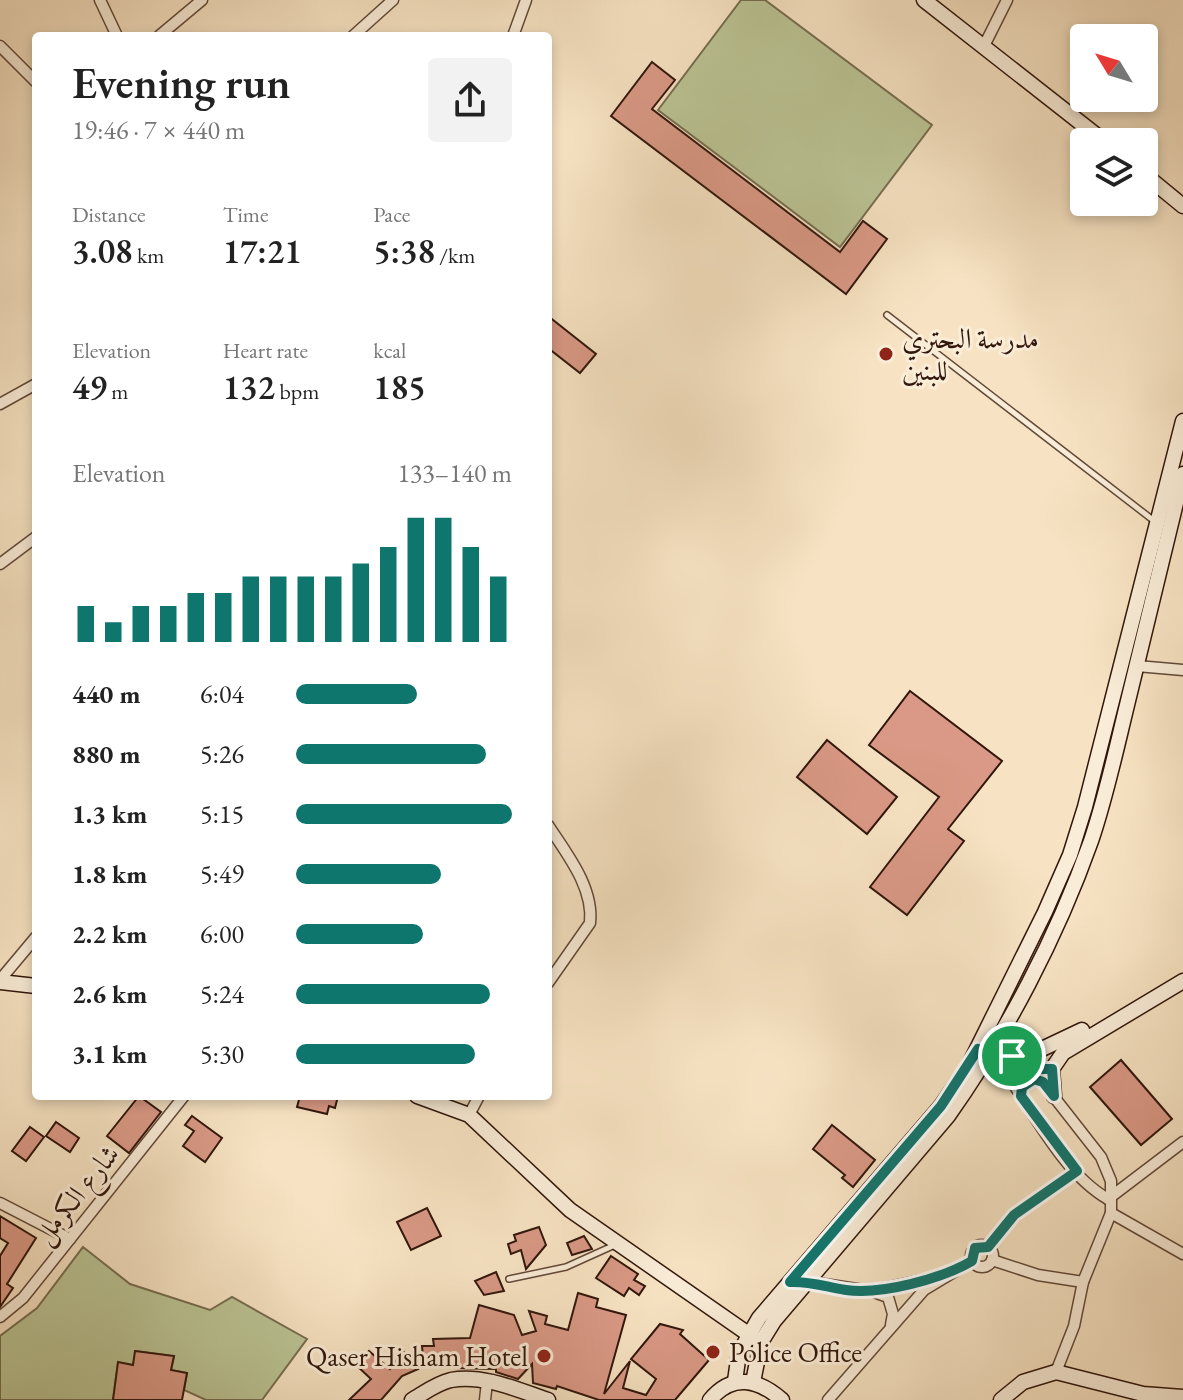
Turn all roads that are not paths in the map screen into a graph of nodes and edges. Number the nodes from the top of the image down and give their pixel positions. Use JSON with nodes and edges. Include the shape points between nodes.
{"nodes":[{"id":1,"x":100,"y":0,"type":"edge"},
{"id":2,"x":202,"y":0,"type":"edge"},
{"id":3,"x":393,"y":0,"type":"edge"},
{"id":4,"x":526,"y":0,"type":"edge"},
{"id":5,"x":924,"y":0,"type":"edge"},
{"id":6,"x":1007,"y":0,"type":"edge"},
{"id":7,"x":115,"y":32,"type":"edge"},
{"id":8,"x":164,"y":32,"type":"edge"},
{"id":9,"x":357,"y":32,"type":"edge"},
{"id":10,"x":514,"y":32,"type":"edge"},
{"id":11,"x":985,"y":44,"type":"junction"},
{"id":12,"x":0,"y":46,"type":"edge"},
{"id":13,"x":32,"y":78,"type":"edge"},
{"id":14,"x":1088,"y":128,"type":"edge"},
{"id":15,"x":1158,"y":185,"type":"edge"},
{"id":16,"x":1183,"y":206,"type":"edge"},
{"id":17,"x":887,"y":315,"type":"dead end"},
{"id":18,"x":32,"y":386,"type":"edge"},
{"id":19,"x":0,"y":404,"type":"edge"},
{"id":20,"x":1183,"y":421,"type":"edge"},
{"id":21,"x":1183,"y":474,"type":"edge"},
{"id":22,"x":1157,"y":523,"type":"junction"},
{"id":23,"x":32,"y":540,"type":"edge"},
{"id":24,"x":0,"y":564,"type":"edge"},
{"id":25,"x":1137,"y":666,"type":"junction"},
{"id":26,"x":1183,"y":670,"type":"edge"},
{"id":27,"x":552,"y":831,"type":"edge"},
{"id":28,"x":32,"y":942,"type":"edge"},
{"id":29,"x":552,"y":977,"type":"edge"},
{"id":30,"x":0,"y":981,"type":"edge"},
{"id":31,"x":1183,"y":981,"type":"edge"},
{"id":32,"x":32,"y":985,"type":"edge"},
{"id":33,"x":1109,"y":1022,"type":"junction"},
{"id":34,"x":983,"y":1052,"type":"junction"},
{"id":35,"x":1004,"y":1063,"type":"junction"},
{"id":36,"x":1026,"y":1066,"type":"junction"},
{"id":37,"x":1052,"y":1069,"type":"junction"},
{"id":38,"x":1015,"y":1080,"type":"junction"},
{"id":39,"x":1043,"y":1082,"type":"junction"},
{"id":40,"x":1021,"y":1096,"type":"junction"},
{"id":41,"x":1054,"y":1096,"type":"junction"},
{"id":42,"x":181,"y":1100,"type":"edge"},
{"id":43,"x":428,"y":1100,"type":"edge"},
{"id":44,"x":477,"y":1100,"type":"edge"},
{"id":45,"x":469,"y":1115,"type":"junction"},
{"id":46,"x":1183,"y":1142,"type":"edge"},
{"id":47,"x":1077,"y":1171,"type":"junction"},
{"id":48,"x":1108,"y":1199,"type":"junction"},
{"id":49,"x":0,"y":1203,"type":"edge"},
{"id":50,"x":1111,"y":1213,"type":"junction"},
{"id":51,"x":70,"y":1239,"type":"junction"},
{"id":52,"x":618,"y":1244,"type":"junction"},
{"id":53,"x":988,"y":1247,"type":"junction"},
{"id":54,"x":1183,"y":1254,"type":"edge"},
{"id":55,"x":992,"y":1260,"type":"junction"},
{"id":56,"x":972,"y":1261,"type":"junction"},
{"id":57,"x":950,"y":1274,"type":"junction"},
{"id":58,"x":509,"y":1279,"type":"dead end"},
{"id":59,"x":809,"y":1281,"type":"junction"},
{"id":60,"x":790,"y":1282,"type":"junction"},
{"id":61,"x":1083,"y":1282,"type":"junction"},
{"id":62,"x":870,"y":1291,"type":"junction"},
{"id":63,"x":0,"y":1317,"type":"edge"},
{"id":64,"x":891,"y":1327,"type":"junction"},
{"id":65,"x":754,"y":1338,"type":"junction"},
{"id":66,"x":1056,"y":1372,"type":"junction"},
{"id":67,"x":735,"y":1381,"type":"junction"},
{"id":68,"x":487,"y":1382,"type":"junction"},
{"id":69,"x":753,"y":1382,"type":"junction"},
{"id":70,"x":1183,"y":1397,"type":"edge"},
{"id":71,"x":412,"y":1400,"type":"edge"},
{"id":72,"x":485,"y":1400,"type":"edge"},
{"id":73,"x":548,"y":1400,"type":"edge"},
{"id":74,"x":710,"y":1400,"type":"edge"},
{"id":75,"x":782,"y":1400,"type":"edge"},
{"id":76,"x":828,"y":1400,"type":"edge"},
{"id":77,"x":1001,"y":1400,"type":"edge"}],
"edges":[{"from":1,"to":7,"type":"street"},
{"from":2,"to":8,"type":"street"},
{"from":3,"to":9,"type":"street"},
{"from":4,"to":10,"type":"street"},
{"from":5,"to":11,"type":"main road"},
{"from":6,"to":11,"type":"street"},
{"from":11,"to":14,"type":"main road"},
{"from":12,"to":13,"type":"street"},
{"from":15,"to":16,"type":"main road"},
{"from":17,"to":22,"type":"lane"},
{"from":18,"to":19,"type":"street"},
{"from":20,"to":22,"type":"main road"},
{"from":21,"to":25,"type":"main road"},
{"from":22,"to":34,"type":"main road","via":[[1070,855]]},
{"from":23,"to":24,"type":"street"},
{"from":25,"to":26,"type":"street"},
{"from":25,"to":34,"type":"main road","via":[[1092,840],[1036,964]]},
{"from":27,"to":29,"type":"street","via":[[574,865],[591,912],[590,923]]},
{"from":28,"to":30,"type":"street"},
{"from":30,"to":32,"type":"main road"},
{"from":31,"to":33,"type":"main road"},
{"from":33,"to":36,"type":"main road","via":[[1081,1031]]},
{"from":33,"to":37,"type":"main road","via":[[1070,1047]]},
{"from":34,"to":35,"type":"main road"},
{"from":34,"to":59,"type":"main road","via":[[948,1116]]},
{"from":34,"to":60,"type":"main road"},
{"from":35,"to":36,"type":"main road","via":[[1012,1056]]},
{"from":35,"to":38,"type":"main road","via":[[1005,1075]]},
{"from":36,"to":37,"type":"main road"},
{"from":36,"to":38,"type":"main road","via":[[1021,1079]]},
{"from":36,"to":39,"type":"street"},
{"from":37,"to":41,"type":"main road"},
{"from":38,"to":40,"type":"street"},
{"from":39,"to":40,"type":"street","via":[[1025,1083]]},
{"from":39,"to":41,"type":"street"},
{"from":40,"to":47,"type":"street"},
{"from":41,"to":48,"type":"street","via":[[1101,1157],[1111,1181]]},
{"from":42,"to":51,"type":"street","name":"شارع الكرمل"},
{"from":43,"to":45,"type":"main road"},
{"from":44,"to":45,"type":"street"},
{"from":45,"to":52,"type":"main road","via":[[570,1210]]},
{"from":46,"to":48,"type":"street"},
{"from":47,"to":48,"type":"street","via":[[1092,1190]]},
{"from":47,"to":53,"type":"street","via":[[1014,1215]]},
{"from":48,"to":50,"type":"street"},
{"from":49,"to":51,"type":"street"},
{"from":50,"to":54,"type":"street"},
{"from":50,"to":61,"type":"street"},
{"from":51,"to":63,"type":"street","name":"شارع الكرمل","via":[[23,1298]]},
{"from":52,"to":58,"type":"lane","via":[[566,1267]]},
{"from":52,"to":65,"type":"main road"},
{"from":53,"to":55,"type":"street"},
{"from":53,"to":56,"type":"street","via":[[975,1248]]},
{"from":55,"to":56,"type":"street","via":[[984,1267]]},
{"from":55,"to":61,"type":"street"},
{"from":56,"to":57,"type":"street"},
{"from":57,"to":62,"type":"street"},
{"from":57,"to":64,"type":"street","via":[[924,1290]]},
{"from":59,"to":60,"type":"street"},
{"from":59,"to":62,"type":"street"},
{"from":59,"to":65,"type":"main road"},
{"from":60,"to":65,"type":"main road"},
{"from":61,"to":66,"type":"street","via":[[1074,1326]]},
{"from":62,"to":64,"type":"street","via":[[888,1297]]},
{"from":64,"to":76,"type":"street"},
{"from":65,"to":67,"type":"main road","via":[[739,1353]]},
{"from":65,"to":69,"type":"main road"},
{"from":66,"to":70,"type":"main road","via":[[1143,1394]]},
{"from":66,"to":77,"type":"main road","via":[[1023,1382]]},
{"from":67,"to":69,"type":"main road"},
{"from":67,"to":74,"type":"main road"},
{"from":68,"to":71,"type":"main road","via":[[450,1380]]},
{"from":68,"to":72,"type":"street"},
{"from":68,"to":73,"type":"main road"},
{"from":69,"to":75,"type":"main road"}]}
